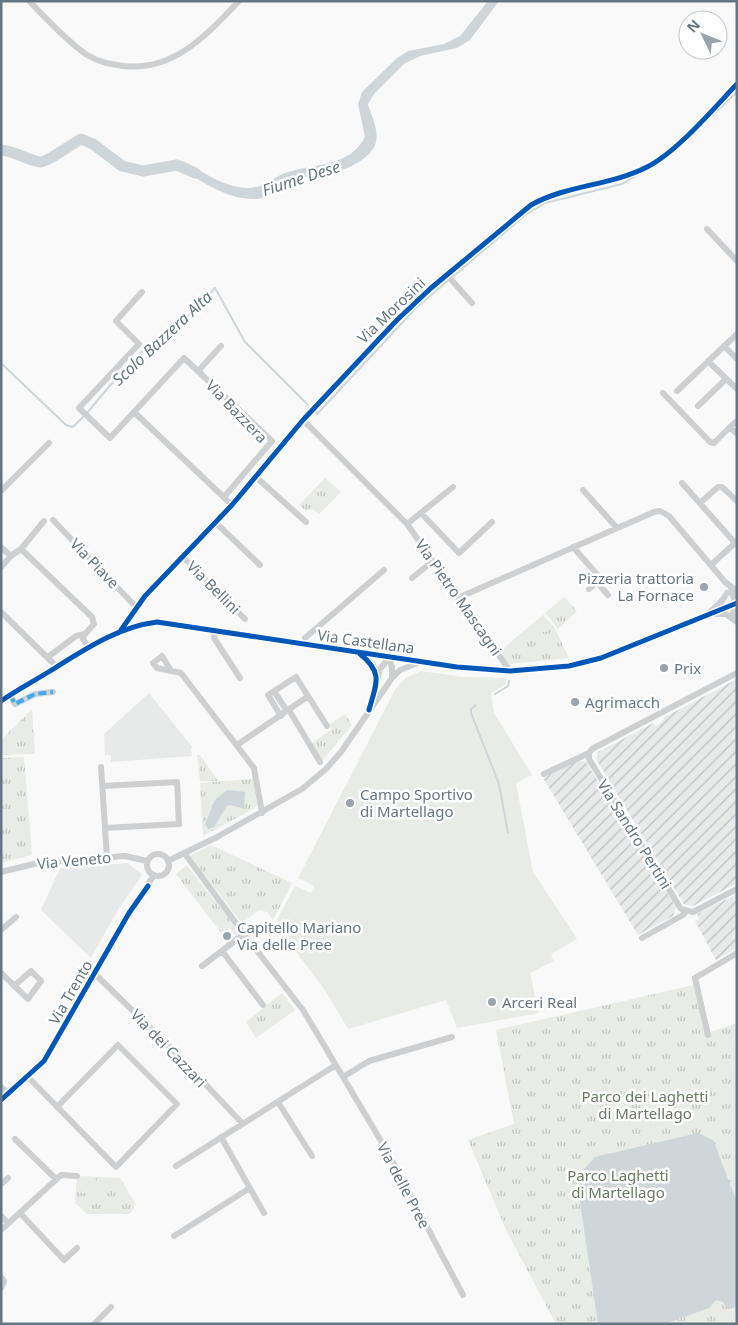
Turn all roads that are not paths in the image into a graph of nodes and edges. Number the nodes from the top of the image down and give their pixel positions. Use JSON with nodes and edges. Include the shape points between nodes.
{"nodes":[{"id":1,"x":29,"y":1,"type":"edge"},
{"id":2,"x":238,"y":1,"type":"edge"},
{"id":3,"x":737,"y":84,"type":"edge"},
{"id":4,"x":707,"y":229,"type":"dead end"},
{"id":5,"x":737,"y":247,"type":"edge"},
{"id":6,"x":730,"y":253,"type":"junction"},
{"id":7,"x":737,"y":261,"type":"edge"},
{"id":8,"x":447,"y":275,"type":"junction"},
{"id":9,"x":142,"y":292,"type":"dead end"},
{"id":10,"x":472,"y":303,"type":"dead end"},
{"id":11,"x":737,"y":334,"type":"edge"},
{"id":12,"x":221,"y":346,"type":"dead end"},
{"id":13,"x":724,"y":346,"type":"junction"},
{"id":14,"x":737,"y":359,"type":"edge"},
{"id":15,"x":708,"y":361,"type":"junction"},
{"id":16,"x":198,"y":371,"type":"junction"},
{"id":17,"x":726,"y":379,"type":"junction"},
{"id":18,"x":737,"y":389,"type":"edge"},
{"id":19,"x":677,"y":391,"type":"dead end"},
{"id":20,"x":663,"y":393,"type":"dead end"},
{"id":21,"x":698,"y":406,"type":"dead end"},
{"id":22,"x":134,"y":412,"type":"junction"},
{"id":23,"x":303,"y":420,"type":"junction"},
{"id":24,"x":737,"y":421,"type":"edge"},
{"id":25,"x":730,"y":427,"type":"junction"},
{"id":26,"x":737,"y":434,"type":"edge"},
{"id":27,"x":49,"y":444,"type":"dead end"},
{"id":28,"x":256,"y":477,"type":"junction"},
{"id":29,"x":682,"y":483,"type":"dead end"},
{"id":30,"x":453,"y":487,"type":"dead end"},
{"id":31,"x":583,"y":490,"type":"dead end"},
{"id":32,"x":1,"y":491,"type":"edge"},
{"id":33,"x":224,"y":497,"type":"junction"},
{"id":34,"x":737,"y":501,"type":"edge"},
{"id":35,"x":700,"y":503,"type":"junction"},
{"id":36,"x":232,"y":505,"type":"junction"},
{"id":37,"x":421,"y":513,"type":"junction"},
{"id":38,"x":53,"y":520,"type":"dead end"},
{"id":39,"x":44,"y":522,"type":"dead end"},
{"id":40,"x":215,"y":522,"type":"junction"},
{"id":41,"x":306,"y":522,"type":"dead end"},
{"id":42,"x":492,"y":522,"type":"dead end"},
{"id":43,"x":407,"y":524,"type":"junction"},
{"id":44,"x":617,"y":528,"type":"junction"},
{"id":45,"x":736,"y":543,"type":"edge"},
{"id":46,"x":1,"y":547,"type":"edge"},
{"id":47,"x":573,"y":547,"type":"junction"},
{"id":48,"x":21,"y":549,"type":"junction"},
{"id":49,"x":11,"y":556,"type":"junction"},
{"id":50,"x":182,"y":556,"type":"junction"},
{"id":51,"x":433,"y":561,"type":"junction"},
{"id":52,"x":260,"y":565,"type":"dead end"},
{"id":53,"x":711,"y":565,"type":"junction"},
{"id":54,"x":1,"y":567,"type":"edge"},
{"id":55,"x":384,"y":570,"type":"dead end"},
{"id":56,"x":412,"y":578,"type":"dead end"},
{"id":57,"x":597,"y":582,"type":"junction"},
{"id":58,"x":731,"y":587,"type":"edge"},
{"id":59,"x":589,"y":589,"type":"dead end"},
{"id":60,"x":727,"y":593,"type":"junction"},
{"id":61,"x":608,"y":595,"type":"dead end"},
{"id":62,"x":460,"y":597,"type":"junction"},
{"id":63,"x":736,"y":605,"type":"edge"},
{"id":64,"x":136,"y":607,"type":"junction"},
{"id":65,"x":1,"y":612,"type":"edge"},
{"id":66,"x":705,"y":615,"type":"junction"},
{"id":67,"x":245,"y":619,"type":"dead end"},
{"id":68,"x":735,"y":619,"type":"edge"},
{"id":69,"x":121,"y":630,"type":"junction"},
{"id":70,"x":216,"y":631,"type":"junction"},
{"id":71,"x":85,"y":634,"type":"junction"},
{"id":72,"x":305,"y":638,"type":"dead end"},
{"id":73,"x":88,"y":647,"type":"junction"},
{"id":74,"x":358,"y":652,"type":"junction"},
{"id":75,"x":48,"y":658,"type":"junction"},
{"id":76,"x":389,"y":658,"type":"junction"},
{"id":77,"x":420,"y":662,"type":"junction"},
{"id":78,"x":57,"y":667,"type":"junction"},
{"id":79,"x":173,"y":670,"type":"dead end"},
{"id":80,"x":510,"y":671,"type":"junction"},
{"id":81,"x":737,"y":673,"type":"edge"},
{"id":82,"x":377,"y":677,"type":"junction"},
{"id":83,"x":240,"y":678,"type":"dead end"},
{"id":84,"x":392,"y":678,"type":"junction"},
{"id":85,"x":53,"y":692,"type":"dead end"},
{"id":86,"x":10,"y":696,"type":"junction"},
{"id":87,"x":307,"y":696,"type":"junction"},
{"id":88,"x":1,"y":701,"type":"edge"},
{"id":89,"x":369,"y":710,"type":"junction"},
{"id":90,"x":286,"y":712,"type":"junction"},
{"id":91,"x":327,"y":726,"type":"dead end"},
{"id":92,"x":237,"y":745,"type":"junction"},
{"id":93,"x":589,"y":753,"type":"junction"},
{"id":94,"x":320,"y":762,"type":"dead end"},
{"id":95,"x":101,"y":766,"type":"dead end"},
{"id":96,"x":544,"y":774,"type":"dead end"},
{"id":97,"x":103,"y":786,"type":"junction"},
{"id":98,"x":262,"y":813,"type":"junction"},
{"id":99,"x":105,"y":828,"type":"junction"},
{"id":100,"x":185,"y":854,"type":"junction"},
{"id":101,"x":107,"y":858,"type":"junction"},
{"id":102,"x":147,"y":861,"type":"junction"},
{"id":103,"x":168,"y":861,"type":"junction"},
{"id":104,"x":1,"y":872,"type":"edge"},
{"id":105,"x":154,"y":875,"type":"junction"},
{"id":106,"x":737,"y":889,"type":"edge"},
{"id":107,"x":685,"y":912,"type":"junction"},
{"id":108,"x":16,"y":917,"type":"dead end"},
{"id":109,"x":1,"y":930,"type":"edge"},
{"id":110,"x":244,"y":934,"type":"junction"},
{"id":111,"x":642,"y":938,"type":"dead end"},
{"id":112,"x":222,"y":951,"type":"junction"},
{"id":113,"x":737,"y":953,"type":"edge"},
{"id":114,"x":202,"y":966,"type":"dead end"},
{"id":115,"x":1,"y":973,"type":"edge"},
{"id":116,"x":95,"y":974,"type":"junction"},
{"id":117,"x":14,"y":986,"type":"junction"},
{"id":118,"x":263,"y":1005,"type":"dead end"},
{"id":119,"x":708,"y":1035,"type":"dead end"},
{"id":120,"x":452,"y":1037,"type":"dead end"},
{"id":121,"x":336,"y":1065,"type":"junction"},
{"id":122,"x":28,"y":1077,"type":"junction"},
{"id":123,"x":343,"y":1077,"type":"junction"},
{"id":124,"x":1,"y":1086,"type":"edge"},
{"id":125,"x":8,"y":1094,"type":"junction"},
{"id":126,"x":1,"y":1100,"type":"edge"},
{"id":127,"x":278,"y":1102,"type":"junction"},
{"id":128,"x":57,"y":1107,"type":"junction"},
{"id":129,"x":242,"y":1123,"type":"junction"},
{"id":130,"x":221,"y":1137,"type":"junction"},
{"id":131,"x":15,"y":1139,"type":"dead end"},
{"id":132,"x":312,"y":1156,"type":"dead end"},
{"id":133,"x":176,"y":1166,"type":"dead end"},
{"id":134,"x":78,"y":1176,"type":"dead end"},
{"id":135,"x":8,"y":1178,"type":"dead end"},
{"id":136,"x":56,"y":1179,"type":"junction"},
{"id":137,"x":1,"y":1184,"type":"edge"},
{"id":138,"x":250,"y":1188,"type":"junction"},
{"id":139,"x":20,"y":1213,"type":"junction"},
{"id":140,"x":264,"y":1213,"type":"dead end"},
{"id":141,"x":1,"y":1216,"type":"edge"},
{"id":142,"x":8,"y":1223,"type":"junction"},
{"id":143,"x":1,"y":1230,"type":"edge"},
{"id":144,"x":174,"y":1236,"type":"dead end"},
{"id":145,"x":77,"y":1248,"type":"dead end"},
{"id":146,"x":1,"y":1277,"type":"edge"},
{"id":147,"x":1,"y":1288,"type":"edge"},
{"id":148,"x":463,"y":1295,"type":"dead end"},
{"id":149,"x":111,"y":1307,"type":"dead end"},
{"id":150,"x":94,"y":1324,"type":"edge"}],
"edges":[{"from":1,"to":2,"type":"street","via":[[79,50],[95,60],[146,68],[180,56],[198,43]]},
{"from":3,"to":8,"type":"street","name":"Via Morosini","via":[[660,159],[627,175],[547,196],[504,226]]},
{"from":4,"to":6,"type":"street"},
{"from":5,"to":6,"type":"street"},
{"from":6,"to":7,"type":"street"},
{"from":8,"to":10,"type":"street"},
{"from":8,"to":23,"type":"street","name":"Via Morosini","via":[[409,307]]},
{"from":9,"to":22,"type":"street","name":"Via Bazzera","via":[[116,322],[139,344],[79,408],[110,438]]},
{"from":11,"to":13,"type":"street"},
{"from":12,"to":16,"type":"street","name":"Via Bazzera"},
{"from":13,"to":14,"type":"street"},
{"from":13,"to":15,"type":"street"},
{"from":15,"to":17,"type":"street"},
{"from":15,"to":19,"type":"street"},
{"from":16,"to":22,"type":"street","name":"Via Bazzera","via":[[184,358]]},
{"from":16,"to":33,"type":"street","name":"Via Bazzera","via":[[272,442]]},
{"from":17,"to":18,"type":"street"},
{"from":17,"to":21,"type":"street"},
{"from":20,"to":25,"type":"street","via":[[710,442],[714,443]]},
{"from":22,"to":33,"type":"street"},
{"from":23,"to":28,"type":"street","name":"Via Morosini"},
{"from":23,"to":43,"type":"street","name":"Via Pietro Mascagni"},
{"from":24,"to":25,"type":"street"},
{"from":25,"to":26,"type":"street"},
{"from":27,"to":32,"type":"street"},
{"from":28,"to":36,"type":"street","name":"Via Morosini"},
{"from":28,"to":41,"type":"street"},
{"from":29,"to":35,"type":"street"},
{"from":30,"to":37,"type":"street","name":"Via Pietro Mascagni"},
{"from":31,"to":44,"type":"street"},
{"from":33,"to":36,"type":"street"},
{"from":34,"to":35,"type":"street","via":[[722,487]]},
{"from":35,"to":45,"type":"street"},
{"from":36,"to":40,"type":"street","name":"Via Morosini"},
{"from":37,"to":42,"type":"street","name":"Via Pietro Mascagni","via":[[459,553]]},
{"from":37,"to":43,"type":"street","name":"Via Pietro Mascagni"},
{"from":38,"to":64,"type":"street","name":"Via Piave"},
{"from":39,"to":48,"type":"street"},
{"from":40,"to":50,"type":"street","name":"Via Morosini"},
{"from":40,"to":52,"type":"street"},
{"from":43,"to":51,"type":"street","name":"Via Pietro Mascagni"},
{"from":44,"to":47,"type":"street"},
{"from":44,"to":53,"type":"street","via":[[654,512],[666,514]]},
{"from":45,"to":53,"type":"street"},
{"from":46,"to":49,"type":"street"},
{"from":47,"to":57,"type":"street","via":[[601,579]]},
{"from":47,"to":62,"type":"street"},
{"from":48,"to":49,"type":"street"},
{"from":48,"to":71,"type":"street","via":[[92,617],[94,624]]},
{"from":49,"to":54,"type":"street"},
{"from":50,"to":64,"type":"street","name":"Via Morosini"},
{"from":50,"to":67,"type":"street","name":"Via Bellini"},
{"from":51,"to":56,"type":"street"},
{"from":51,"to":62,"type":"street","name":"Via Pietro Mascagni"},
{"from":53,"to":58,"type":"street"},
{"from":55,"to":72,"type":"street"},
{"from":57,"to":59,"type":"street"},
{"from":57,"to":61,"type":"street"},
{"from":58,"to":60,"type":"street"},
{"from":58,"to":63,"type":"street"},
{"from":60,"to":63,"type":"street"},
{"from":60,"to":66,"type":"street"},
{"from":62,"to":80,"type":"street","name":"Via Pietro Mascagni"},
{"from":63,"to":66,"type":"street","name":"Via Castellana"},
{"from":63,"to":68,"type":"street"},
{"from":64,"to":69,"type":"street","name":"Via Morosini"},
{"from":65,"to":75,"type":"street"},
{"from":66,"to":68,"type":"street","via":[[722,613]]},
{"from":66,"to":80,"type":"street","name":"Via Castellana","via":[[601,658],[569,666]]},
{"from":69,"to":70,"type":"street","name":"Via Castellana","via":[[157,622]]},
{"from":69,"to":73,"type":"street","name":"Via Castellana"},
{"from":70,"to":74,"type":"street","name":"Via Castellana"},
{"from":70,"to":83,"type":"street","via":[[214,638]]},
{"from":71,"to":73,"type":"street","via":[[83,639]]},
{"from":71,"to":75,"type":"street","via":[[76,636]]},
{"from":73,"to":78,"type":"street","name":"Via Castellana"},
{"from":74,"to":76,"type":"street","name":"Via Castellana"},
{"from":74,"to":82,"type":"street","via":[[372,664]]},
{"from":75,"to":78,"type":"street"},
{"from":76,"to":77,"type":"street","name":"Via Castellana"},
{"from":76,"to":82,"type":"street"},
{"from":76,"to":84,"type":"street"},
{"from":77,"to":80,"type":"street","name":"Via Castellana"},
{"from":77,"to":84,"type":"street","via":[[400,670]]},
{"from":78,"to":86,"type":"street","name":"Via Castellana"},
{"from":79,"to":92,"type":"street","via":[[182,673]]},
{"from":81,"to":93,"type":"street"},
{"from":82,"to":89,"type":"street"},
{"from":84,"to":89,"type":"street"},
{"from":85,"to":86,"type":"street","via":[[35,694],[15,704]]},
{"from":86,"to":88,"type":"street","name":"Via Castellana"},
{"from":87,"to":90,"type":"street"},
{"from":87,"to":90,"type":"street","via":[[296,677],[268,696]]},
{"from":87,"to":91,"type":"street"},
{"from":89,"to":98,"type":"street","via":[[326,769],[302,790]]},
{"from":90,"to":92,"type":"street"},
{"from":90,"to":94,"type":"street"},
{"from":92,"to":98,"type":"street","via":[[254,768]]},
{"from":93,"to":96,"type":"street"},
{"from":93,"to":107,"type":"street","name":"Via Sandro Pertini","via":[[589,759]]},
{"from":95,"to":97,"type":"street"},
{"from":97,"to":99,"type":"street"},
{"from":97,"to":99,"type":"street","via":[[177,782],[178,802],[179,824]]},
{"from":98,"to":100,"type":"street"},
{"from":99,"to":101,"type":"street"},
{"from":100,"to":103,"type":"street"},
{"from":100,"to":110,"type":"street","name":"Via delle Pree"},
{"from":101,"to":102,"type":"street","name":"Via Veneto","via":[[125,856]]},
{"from":101,"to":104,"type":"street","name":"Via Veneto","via":[[38,862]]},
{"from":102,"to":103,"type":"street","via":[[158,853]]},
{"from":102,"to":105,"type":"street","via":[[148,870]]},
{"from":103,"to":105,"type":"street","via":[[166,872]]},
{"from":105,"to":116,"type":"street","name":"Via Trento","via":[[128,913]]},
{"from":106,"to":107,"type":"street","via":[[693,912]]},
{"from":107,"to":111,"type":"street"},
{"from":108,"to":109,"type":"street"},
{"from":110,"to":112,"type":"street"},
{"from":110,"to":121,"type":"street","name":"Via delle Pree","via":[[303,1010]]},
{"from":112,"to":114,"type":"street"},
{"from":112,"to":118,"type":"street"},
{"from":113,"to":119,"type":"street","via":[[695,978]]},
{"from":115,"to":117,"type":"street"},
{"from":116,"to":122,"type":"street","name":"Via Trento","via":[[44,1061]]},
{"from":116,"to":129,"type":"street","name":"Via dei Cazzari"},
{"from":117,"to":117,"type":"street","via":[[31,971],[42,981],[28,999]]},
{"from":120,"to":123,"type":"street","via":[[369,1061]]},
{"from":121,"to":123,"type":"street","name":"Via delle Pree"},
{"from":121,"to":127,"type":"street"},
{"from":122,"to":125,"type":"street","name":"Via Trento"},
{"from":122,"to":128,"type":"street"},
{"from":123,"to":148,"type":"street","name":"Via delle Pree","via":[[387,1151]]},
{"from":124,"to":125,"type":"street"},
{"from":125,"to":126,"type":"street","name":"Via Trento"},
{"from":127,"to":129,"type":"street"},
{"from":127,"to":132,"type":"street"},
{"from":128,"to":128,"type":"street","via":[[116,1167],[177,1104],[118,1045]]},
{"from":129,"to":130,"type":"street"},
{"from":130,"to":133,"type":"street"},
{"from":130,"to":138,"type":"street"},
{"from":131,"to":136,"type":"street"},
{"from":134,"to":136,"type":"street","via":[[61,1175]]},
{"from":135,"to":137,"type":"street"},
{"from":136,"to":139,"type":"street"},
{"from":138,"to":140,"type":"street"},
{"from":138,"to":144,"type":"street"},
{"from":139,"to":142,"type":"street"},
{"from":139,"to":145,"type":"street","via":[[64,1260]]},
{"from":141,"to":142,"type":"street"},
{"from":142,"to":143,"type":"street"},
{"from":146,"to":147,"type":"street","via":[[4,1284]]},
{"from":149,"to":150,"type":"street"}]}
